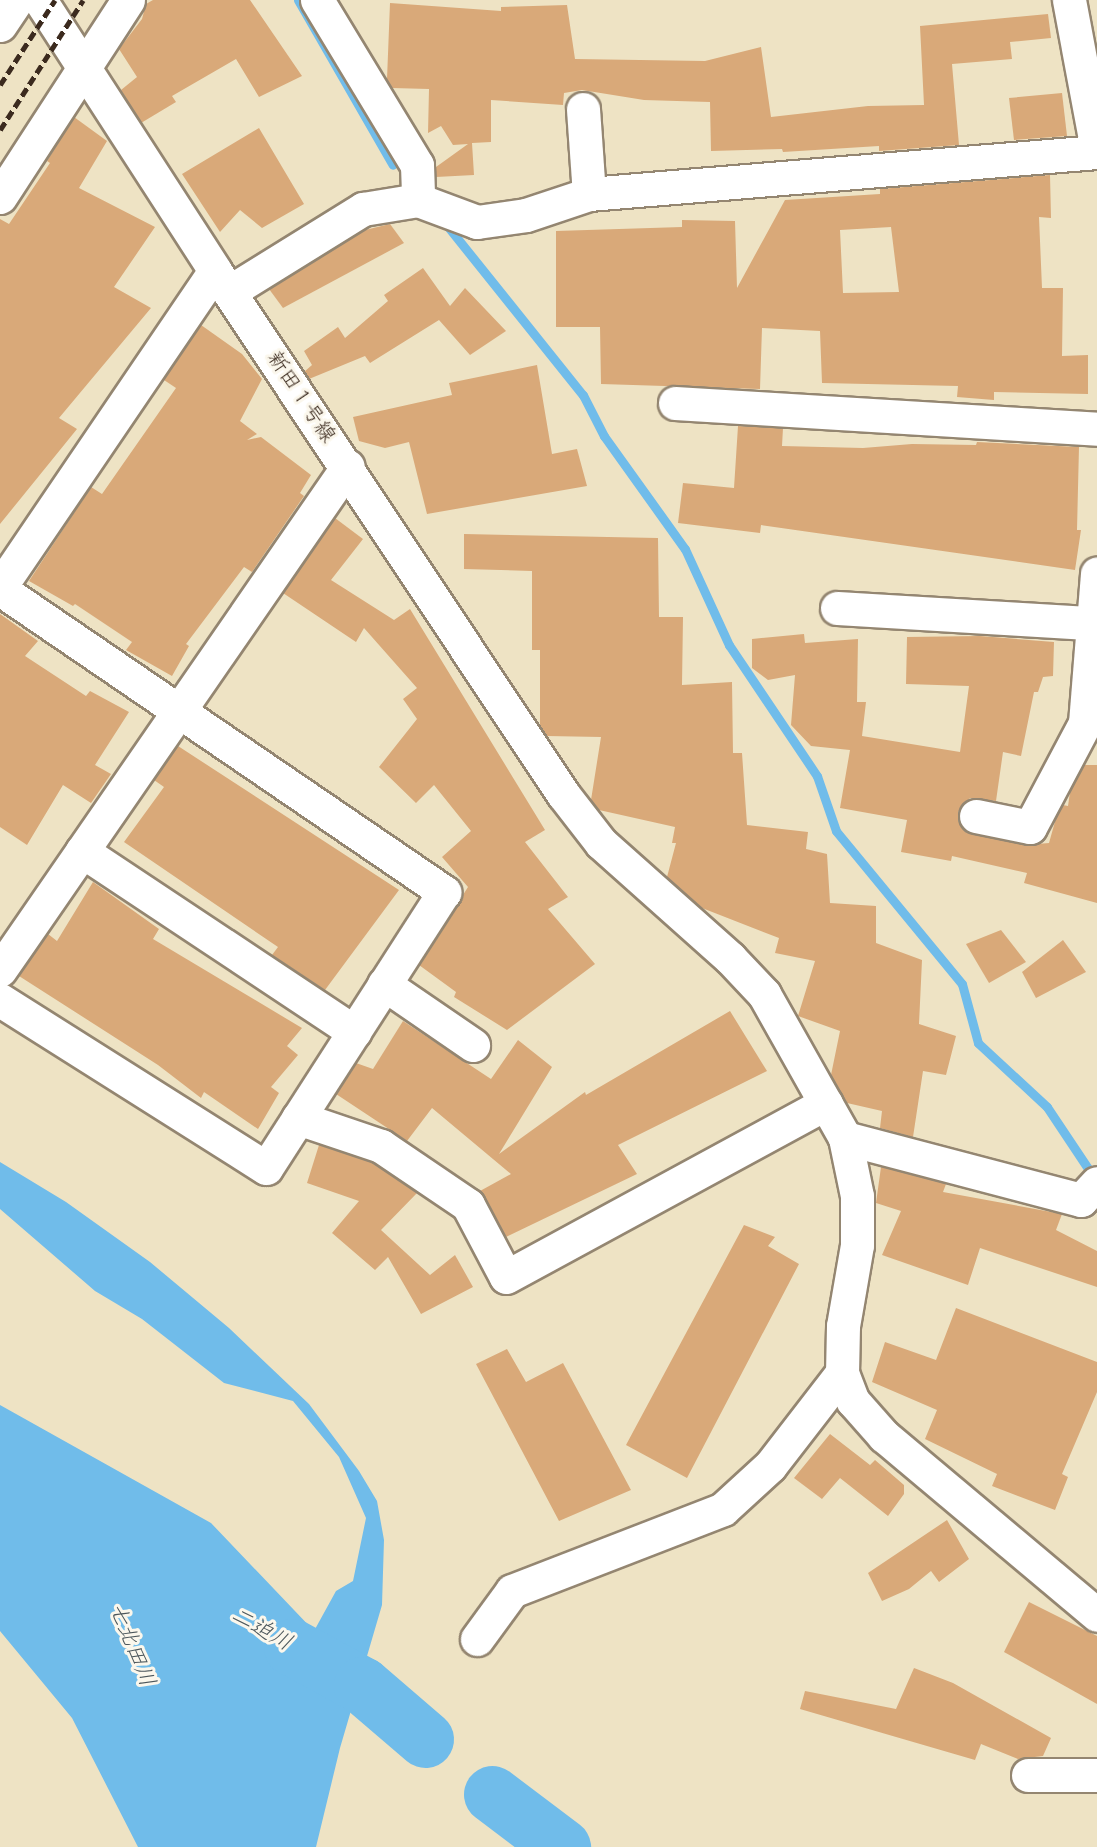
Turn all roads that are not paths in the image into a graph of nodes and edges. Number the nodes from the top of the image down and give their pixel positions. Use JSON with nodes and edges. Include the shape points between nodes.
{"nodes":[{"id":1,"x":17,"y":0,"type":"edge"},
{"id":2,"x":40,"y":0,"type":"edge"},
{"id":3,"x":128,"y":0,"type":"edge"},
{"id":4,"x":317,"y":0,"type":"edge"},
{"id":5,"x":1069,"y":0,"type":"edge"},
{"id":6,"x":0,"y":25,"type":"edge"},
{"id":7,"x":85,"y":71,"type":"junction"},
{"id":8,"x":584,"y":110,"type":"dead end"},
{"id":9,"x":1097,"y":150,"type":"edge"},
{"id":10,"x":589,"y":194,"type":"junction"},
{"id":11,"x":0,"y":197,"type":"edge"},
{"id":12,"x":418,"y":200,"type":"junction"},
{"id":13,"x":222,"y":281,"type":"junction"},
{"id":14,"x":675,"y":403,"type":"dead end"},
{"id":15,"x":1097,"y":429,"type":"edge"},
{"id":16,"x":348,"y":466,"type":"junction"},
{"id":17,"x":1097,"y":573,"type":"edge"},
{"id":18,"x":0,"y":588,"type":"edge"},
{"id":19,"x":837,"y":608,"type":"dead end"},
{"id":20,"x":1093,"y":622,"type":"junction"},
{"id":21,"x":178,"y":709,"type":"junction"},
{"id":22,"x":1091,"y":723,"type":"edge"},
{"id":23,"x":976,"y":816,"type":"dead end"},
{"id":24,"x":82,"y":851,"type":"junction"},
{"id":25,"x":0,"y":970,"type":"edge"},
{"id":26,"x":384,"y":984,"type":"junction"},
{"id":27,"x":0,"y":1000,"type":"edge"},
{"id":28,"x":354,"y":1032,"type":"junction"},
{"id":29,"x":473,"y":1045,"type":"dead end"},
{"id":30,"x":826,"y":1103,"type":"junction"},
{"id":31,"x":298,"y":1118,"type":"junction"},
{"id":32,"x":845,"y":1138,"type":"junction"},
{"id":33,"x":1089,"y":1192,"type":"edge"},
{"id":34,"x":842,"y":1373,"type":"junction"},
{"id":35,"x":1097,"y":1615,"type":"edge"},
{"id":36,"x":477,"y":1639,"type":"dead end"},
{"id":37,"x":1028,"y":1775,"type":"dead end"},
{"id":38,"x":1097,"y":1775,"type":"edge"}],
"edges":[{"from":1,"to":6,"type":"street"},
{"from":2,"to":7,"type":"street","name":"新田１号線"},
{"from":3,"to":7,"type":"street"},
{"from":4,"to":12,"type":"street","via":[[417,165]]},
{"from":5,"to":9,"type":"street"},
{"from":7,"to":11,"type":"street"},
{"from":7,"to":13,"type":"street","name":"新田１号線"},
{"from":8,"to":10,"type":"street"},
{"from":9,"to":10,"type":"street"},
{"from":10,"to":12,"type":"street","via":[[525,215],[477,222]]},
{"from":12,"to":13,"type":"street","via":[[363,209]]},
{"from":13,"to":16,"type":"street","name":"新田１号線"},
{"from":13,"to":18,"type":"street"},
{"from":14,"to":15,"type":"street"},
{"from":16,"to":21,"type":"street"},
{"from":16,"to":30,"type":"street","name":"新田１号線","via":[[563,794],[601,843],[730,958],[764,994]]},
{"from":17,"to":20,"type":"street"},
{"from":18,"to":21,"type":"street"},
{"from":19,"to":20,"type":"street"},
{"from":20,"to":22,"type":"street"},
{"from":21,"to":24,"type":"street"},
{"from":21,"to":26,"type":"street","via":[[444,892]]},
{"from":22,"to":23,"type":"street","via":[[1030,827]]},
{"from":24,"to":25,"type":"street"},
{"from":24,"to":28,"type":"street"},
{"from":26,"to":28,"type":"street"},
{"from":26,"to":29,"type":"street"},
{"from":27,"to":31,"type":"street","via":[[266,1168]]},
{"from":28,"to":31,"type":"street"},
{"from":30,"to":31,"type":"street","via":[[506,1277],[468,1205],[381,1146]]},
{"from":30,"to":32,"type":"street","name":"新田１号線"},
{"from":32,"to":33,"type":"street"},
{"from":32,"to":34,"type":"street","name":"新田１号線","via":[[857,1196],[857,1245],[843,1326]]},
{"from":34,"to":35,"type":"street","via":[[853,1401],[884,1436]]},
{"from":34,"to":36,"type":"street","via":[[770,1466],[723,1509],[512,1591]]},
{"from":37,"to":38,"type":"street"}]}
